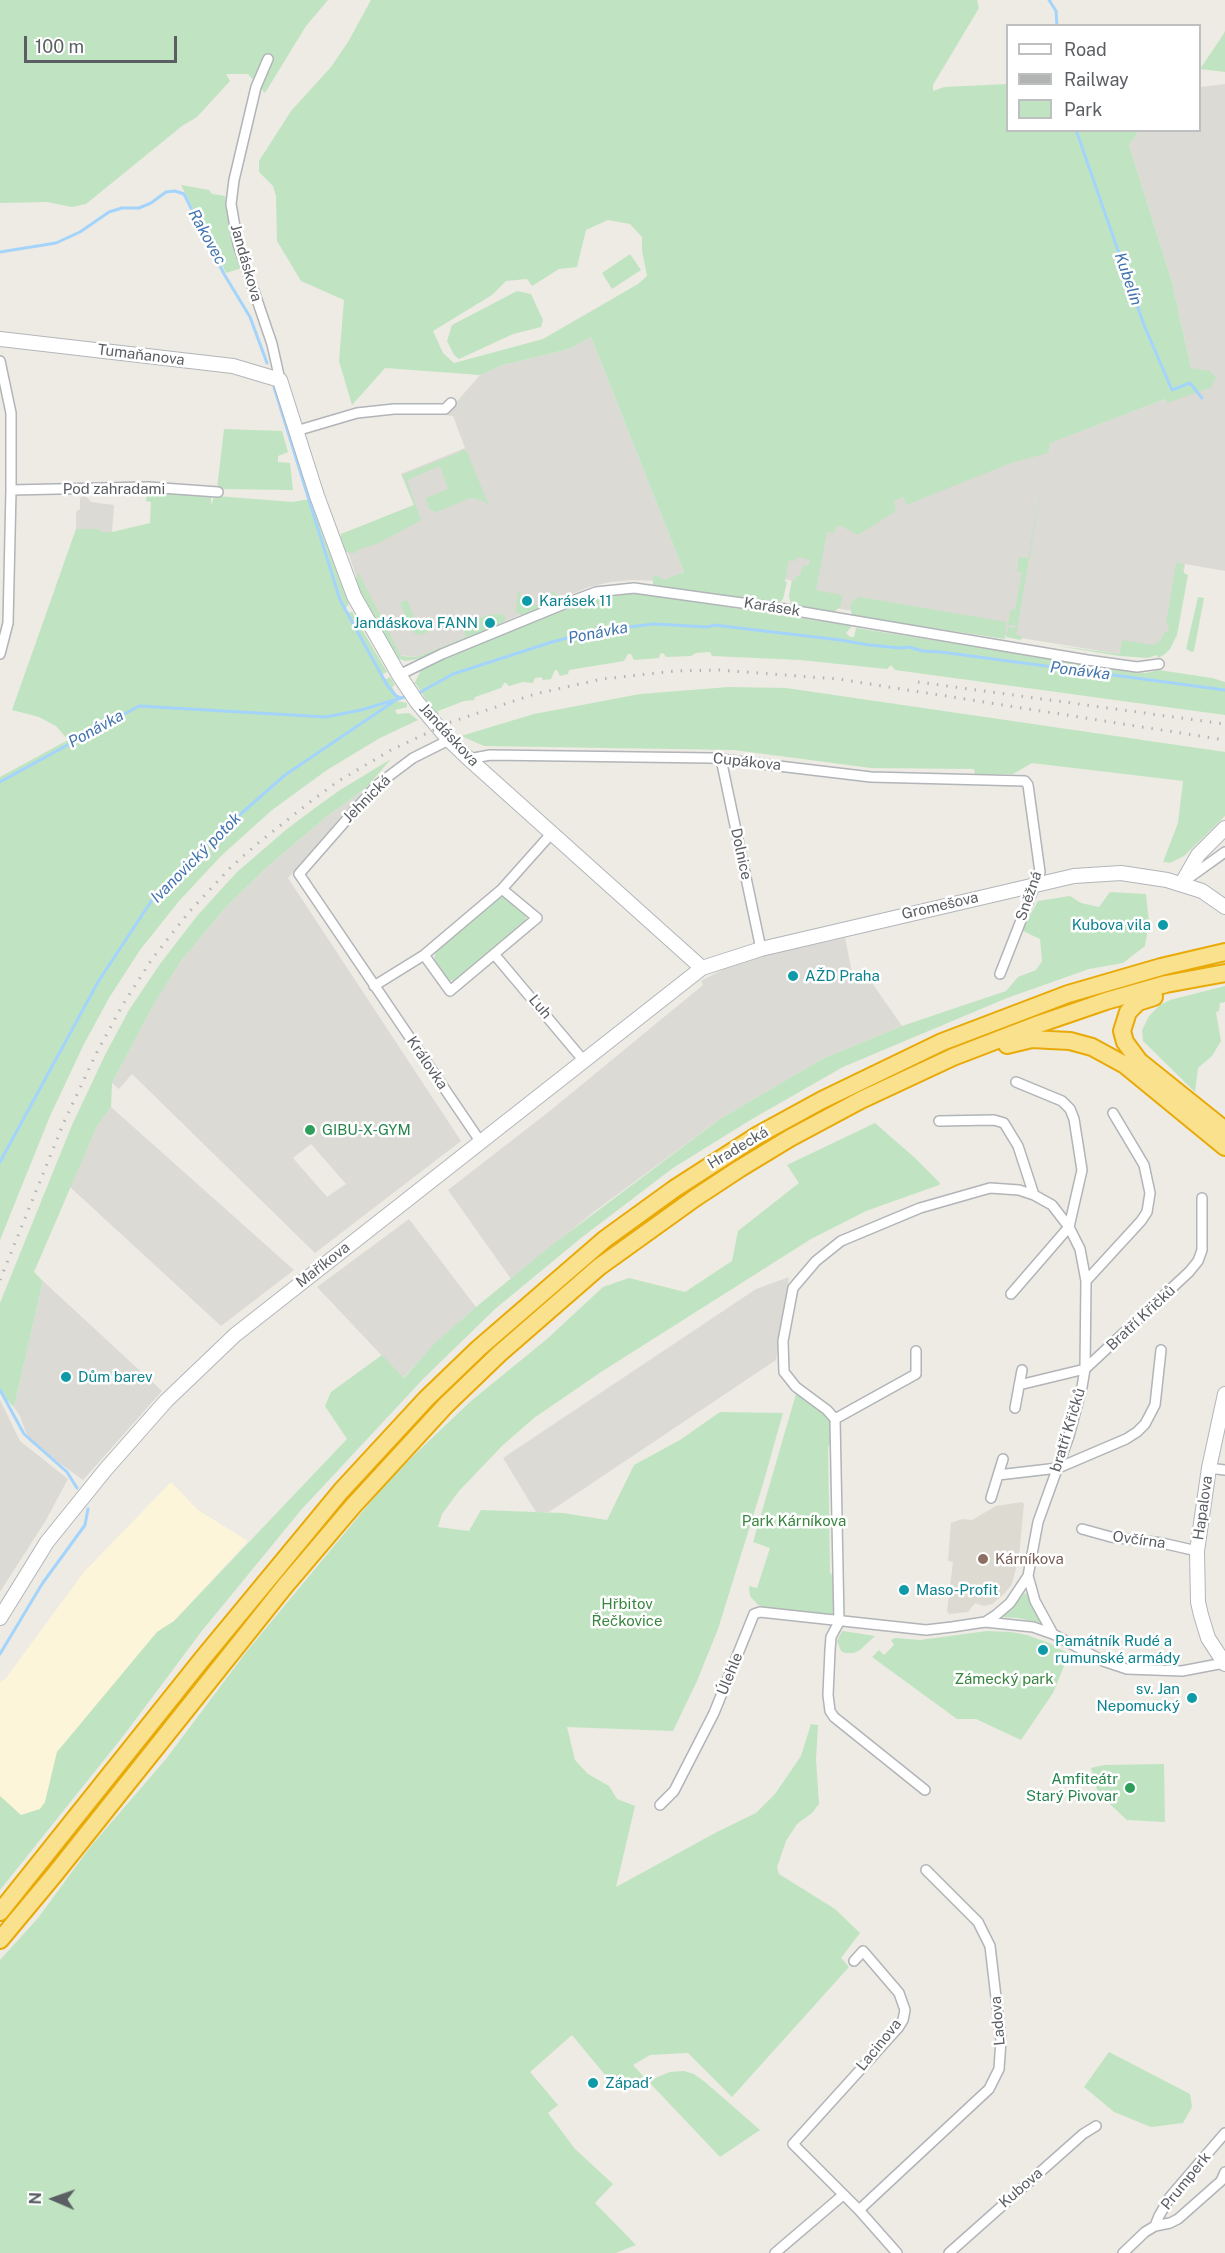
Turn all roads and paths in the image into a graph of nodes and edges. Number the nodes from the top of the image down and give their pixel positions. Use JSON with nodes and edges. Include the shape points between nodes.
{"nodes":[{"id":1,"x":268,"y":59,"type":"dead end"},
{"id":2,"x":0,"y":339,"type":"edge"},
{"id":3,"x":0,"y":361,"type":"edge"},
{"id":4,"x":280,"y":380,"type":"junction"},
{"id":5,"x":451,"y":403,"type":"dead end"},
{"id":6,"x":296,"y":431,"type":"junction"},
{"id":7,"x":11,"y":490,"type":"junction"},
{"id":8,"x":218,"y":492,"type":"dead end"},
{"id":9,"x":0,"y":530,"type":"edge"},
{"id":10,"x":11,"y":531,"type":"junction"},
{"id":11,"x":4,"y":623,"type":"edge"},
{"id":12,"x":0,"y":654,"type":"edge"},
{"id":13,"x":1159,"y":664,"type":"dead end"},
{"id":14,"x":399,"y":675,"type":"junction"},
{"id":15,"x":449,"y":740,"type":"junction"},
{"id":16,"x":469,"y":759,"type":"junction"},
{"id":17,"x":721,"y":759,"type":"junction"},
{"id":18,"x":1025,"y":781,"type":"joint"},
{"id":19,"x":1225,"y":828,"type":"edge"},
{"id":20,"x":551,"y":834,"type":"junction"},
{"id":21,"x":1225,"y":852,"type":"edge"},
{"id":22,"x":299,"y":874,"type":"joint"},
{"id":23,"x":1035,"y":883,"type":"junction"},
{"id":24,"x":1182,"y":883,"type":"junction"},
{"id":25,"x":502,"y":889,"type":"junction"},
{"id":26,"x":1225,"y":906,"type":"edge"},
{"id":27,"x":761,"y":949,"type":"junction"},
{"id":28,"x":1225,"y":952,"type":"edge"},
{"id":29,"x":494,"y":954,"type":"junction"},
{"id":30,"x":424,"y":955,"type":"junction"},
{"id":31,"x":702,"y":968,"type":"junction"},
{"id":32,"x":1225,"y":973,"type":"edge"},
{"id":33,"x":1000,"y":974,"type":"dead end"},
{"id":34,"x":375,"y":986,"type":"junction"},
{"id":35,"x":1167,"y":989,"type":"junction"},
{"id":36,"x":953,"y":1057,"type":"junction"},
{"id":37,"x":584,"y":1061,"type":"junction"},
{"id":38,"x":1016,"y":1082,"type":"dead end"},
{"id":39,"x":1113,"y":1113,"type":"dead end"},
{"id":40,"x":939,"y":1121,"type":"dead end"},
{"id":41,"x":1225,"y":1130,"type":"edge"},
{"id":42,"x":480,"y":1141,"type":"junction"},
{"id":43,"x":1225,"y":1147,"type":"edge"},
{"id":44,"x":1034,"y":1195,"type":"junction"},
{"id":45,"x":1202,"y":1198,"type":"dead end"},
{"id":46,"x":1069,"y":1227,"type":"junction"},
{"id":47,"x":1086,"y":1281,"type":"junction"},
{"id":48,"x":1011,"y":1294,"type":"dead end"},
{"id":49,"x":1161,"y":1350,"type":"dead end"},
{"id":50,"x":916,"y":1351,"type":"dead end"},
{"id":51,"x":1085,"y":1369,"type":"junction"},
{"id":52,"x":1022,"y":1370,"type":"dead end"},
{"id":53,"x":1019,"y":1385,"type":"junction"},
{"id":54,"x":1225,"y":1394,"type":"edge"},
{"id":55,"x":1015,"y":1408,"type":"dead end"},
{"id":56,"x":835,"y":1419,"type":"junction"},
{"id":57,"x":1003,"y":1459,"type":"dead end"},
{"id":58,"x":1058,"y":1468,"type":"junction"},
{"id":59,"x":1209,"y":1468,"type":"junction"},
{"id":60,"x":1225,"y":1470,"type":"edge"},
{"id":61,"x":998,"y":1475,"type":"junction"},
{"id":62,"x":991,"y":1498,"type":"dead end"},
{"id":63,"x":1082,"y":1529,"type":"dead end"},
{"id":64,"x":1197,"y":1551,"type":"junction"},
{"id":65,"x":1028,"y":1576,"type":"junction"},
{"id":66,"x":0,"y":1618,"type":"edge"},
{"id":67,"x":839,"y":1622,"type":"junction"},
{"id":68,"x":985,"y":1622,"type":"junction"},
{"id":69,"x":1053,"y":1634,"type":"junction"},
{"id":70,"x":1225,"y":1663,"type":"edge"},
{"id":71,"x":925,"y":1790,"type":"dead end"},
{"id":72,"x":660,"y":1805,"type":"dead end"},
{"id":73,"x":926,"y":1870,"type":"dead end"},
{"id":74,"x":0,"y":1912,"type":"edge"},
{"id":75,"x":0,"y":1940,"type":"edge"},
{"id":76,"x":854,"y":1961,"type":"dead end"},
{"id":77,"x":1096,"y":2126,"type":"dead end"},
{"id":78,"x":1224,"y":2136,"type":"edge"},
{"id":79,"x":1224,"y":2178,"type":"edge"},
{"id":80,"x":843,"y":2196,"type":"junction"},
{"id":81,"x":859,"y":2210,"type":"junction"},
{"id":82,"x":1155,"y":2226,"type":"junction"},
{"id":83,"x":775,"y":2253,"type":"edge"},
{"id":84,"x":897,"y":2253,"type":"edge"},
{"id":85,"x":949,"y":2253,"type":"edge"},
{"id":86,"x":1123,"y":2253,"type":"edge"}],
"edges":[{"from":1,"to":4,"type":"street","name":"Jandáskova","via":[[256,87],[231,204],[238,244]]},
{"from":2,"to":4,"type":"street","name":"Tumaňanova","via":[[233,366]]},
{"from":3,"to":7,"type":"street","via":[[11,413]]},
{"from":4,"to":6,"type":"street","name":"Jandáskova"},
{"from":5,"to":6,"type":"street","via":[[445,409],[357,413]]},
{"from":6,"to":14,"type":"street","name":"Jandáskova","via":[[354,596]]},
{"from":7,"to":8,"type":"street","name":"Pod zahradami","via":[[148,487]]},
{"from":7,"to":10,"type":"street"},
{"from":9,"to":10,"type":"street"},
{"from":10,"to":11,"type":"street"},
{"from":11,"to":12,"type":"street"},
{"from":13,"to":14,"type":"street","name":"Karásek","via":[[1137,667],[634,588],[596,592]]},
{"from":14,"to":15,"type":"street","name":"Jandáskova"},
{"from":15,"to":16,"type":"street","name":"Jandáskova"},
{"from":15,"to":22,"type":"street","name":"Jehnická","via":[[413,758],[377,785]]},
{"from":16,"to":17,"type":"street","name":"Cupákova","via":[[490,755]]},
{"from":16,"to":20,"type":"street","name":"Jandáskova"},
{"from":17,"to":18,"type":"street","name":"Cupákova","via":[[871,777]]},
{"from":17,"to":27,"type":"street","name":"Dolnice"},
{"from":18,"to":23,"type":"street","name":"Sněžná","via":[[1040,872]]},
{"from":19,"to":24,"type":"street","via":[[1198,855]]},
{"from":20,"to":25,"type":"street"},
{"from":20,"to":31,"type":"street","name":"Jandáskova"},
{"from":21,"to":24,"type":"street"},
{"from":22,"to":34,"type":"street","name":"Královka"},
{"from":23,"to":24,"type":"street","name":"Gromešova","via":[[1113,873]]},
{"from":23,"to":27,"type":"street","name":"Gromešova"},
{"from":23,"to":33,"type":"street","name":"Sněžná"},
{"from":24,"to":26,"type":"street"},
{"from":25,"to":29,"type":"street","via":[[537,918]]},
{"from":25,"to":30,"type":"street"},
{"from":27,"to":31,"type":"street","name":"Gromešova"},
{"from":28,"to":74,"type":"highway","name":"Hradecká","via":[[1068,994],[942,1042],[822,1100],[713,1163],[614,1233],[478,1348],[341,1491]]},
{"from":29,"to":30,"type":"street","via":[[450,991]]},
{"from":29,"to":37,"type":"street","name":"Luh"},
{"from":30,"to":34,"type":"street"},
{"from":31,"to":37,"type":"street","name":"Maříkova"},
{"from":32,"to":35,"type":"highway","name":"Hradecká"},
{"from":34,"to":42,"type":"street","name":"Královka"},
{"from":35,"to":36,"type":"highway","name":"Hradecká","via":[[1106,1001]]},
{"from":35,"to":41,"type":"highway","via":[[1133,1006],[1122,1036],[1139,1061]]},
{"from":36,"to":43,"type":"highway","via":[[1032,1040],[1070,1041],[1092,1047],[1125,1065]]},
{"from":36,"to":75,"type":"highway","name":"Hradecká","via":[[790,1138],[695,1198],[599,1267],[499,1354],[446,1405],[285,1586]]},
{"from":37,"to":42,"type":"street","name":"Maříkova"},
{"from":38,"to":46,"type":"street","via":[[1062,1101],[1074,1119],[1082,1170]]},
{"from":39,"to":47,"type":"street","via":[[1144,1165],[1150,1193],[1147,1212]]},
{"from":40,"to":44,"type":"street","via":[[1005,1123],[1018,1146]]},
{"from":42,"to":66,"type":"street","name":"Maříkova","via":[[235,1335],[166,1401],[47,1542]]},
{"from":44,"to":46,"type":"street","name":"bratří Křičků","via":[[1052,1205]]},
{"from":44,"to":56,"type":"street","name":"bratří Křičků","via":[[990,1188],[920,1208],[841,1241],[816,1261],[793,1288],[783,1341],[784,1372]]},
{"from":45,"to":51,"type":"street","name":"Bratří Křičků","via":[[1202,1250],[1198,1261]]},
{"from":46,"to":47,"type":"street","name":"bratří Křičků","via":[[1080,1249]]},
{"from":46,"to":48,"type":"street"},
{"from":47,"to":51,"type":"street","name":"bratří Křičků"},
{"from":49,"to":58,"type":"street","name":"Bratří Křičků","via":[[1155,1405],[1145,1424],[1126,1439]]},
{"from":50,"to":56,"type":"street","via":[[916,1374]]},
{"from":51,"to":53,"type":"street","name":"Bratří Křičků"},
{"from":51,"to":58,"type":"street","name":"bratří Křičků"},
{"from":52,"to":53,"type":"street"},
{"from":53,"to":55,"type":"street"},
{"from":54,"to":59,"type":"street","name":"Hapalova"},
{"from":56,"to":67,"type":"street"},
{"from":57,"to":61,"type":"street"},
{"from":58,"to":61,"type":"street","name":"Bratří Křičků"},
{"from":58,"to":65,"type":"street","name":"bratří Křičků","via":[[1038,1522]]},
{"from":59,"to":60,"type":"street"},
{"from":59,"to":64,"type":"street","name":"Hapalova"},
{"from":61,"to":62,"type":"street"},
{"from":63,"to":64,"type":"street","name":"Ovčírna"},
{"from":64,"to":70,"type":"street","name":"Hapalova","via":[[1201,1615],[1208,1638]]},
{"from":65,"to":68,"type":"street","via":[[1010,1603]]},
{"from":65,"to":69,"type":"street","via":[[1035,1601]]},
{"from":67,"to":68,"type":"street","via":[[926,1630]]},
{"from":67,"to":71,"type":"street","via":[[831,1636],[830,1711]]},
{"from":67,"to":72,"type":"street","name":"Úlehle","via":[[754,1614],[714,1713],[674,1791]]},
{"from":68,"to":69,"type":"street","via":[[1025,1625]]},
{"from":69,"to":70,"type":"street","via":[[1103,1660],[1137,1671],[1192,1670]]},
{"from":73,"to":81,"type":"street","name":"Ladova","via":[[978,1922],[990,1946],[1001,2040],[999,2068],[989,2089]]},
{"from":76,"to":80,"type":"street","name":"Lacinova","via":[[863,1951],[899,1993],[905,2010],[898,2028],[793,2144]]},
{"from":77,"to":85,"type":"street","name":"Kubova"},
{"from":78,"to":82,"type":"street","name":"Prumperk","via":[[1170,2197]]},
{"from":79,"to":82,"type":"street","via":[[1178,2219]]},
{"from":80,"to":81,"type":"street"},
{"from":80,"to":83,"type":"street"},
{"from":81,"to":84,"type":"street"},
{"from":82,"to":86,"type":"street","name":"Prumperk"}]}
